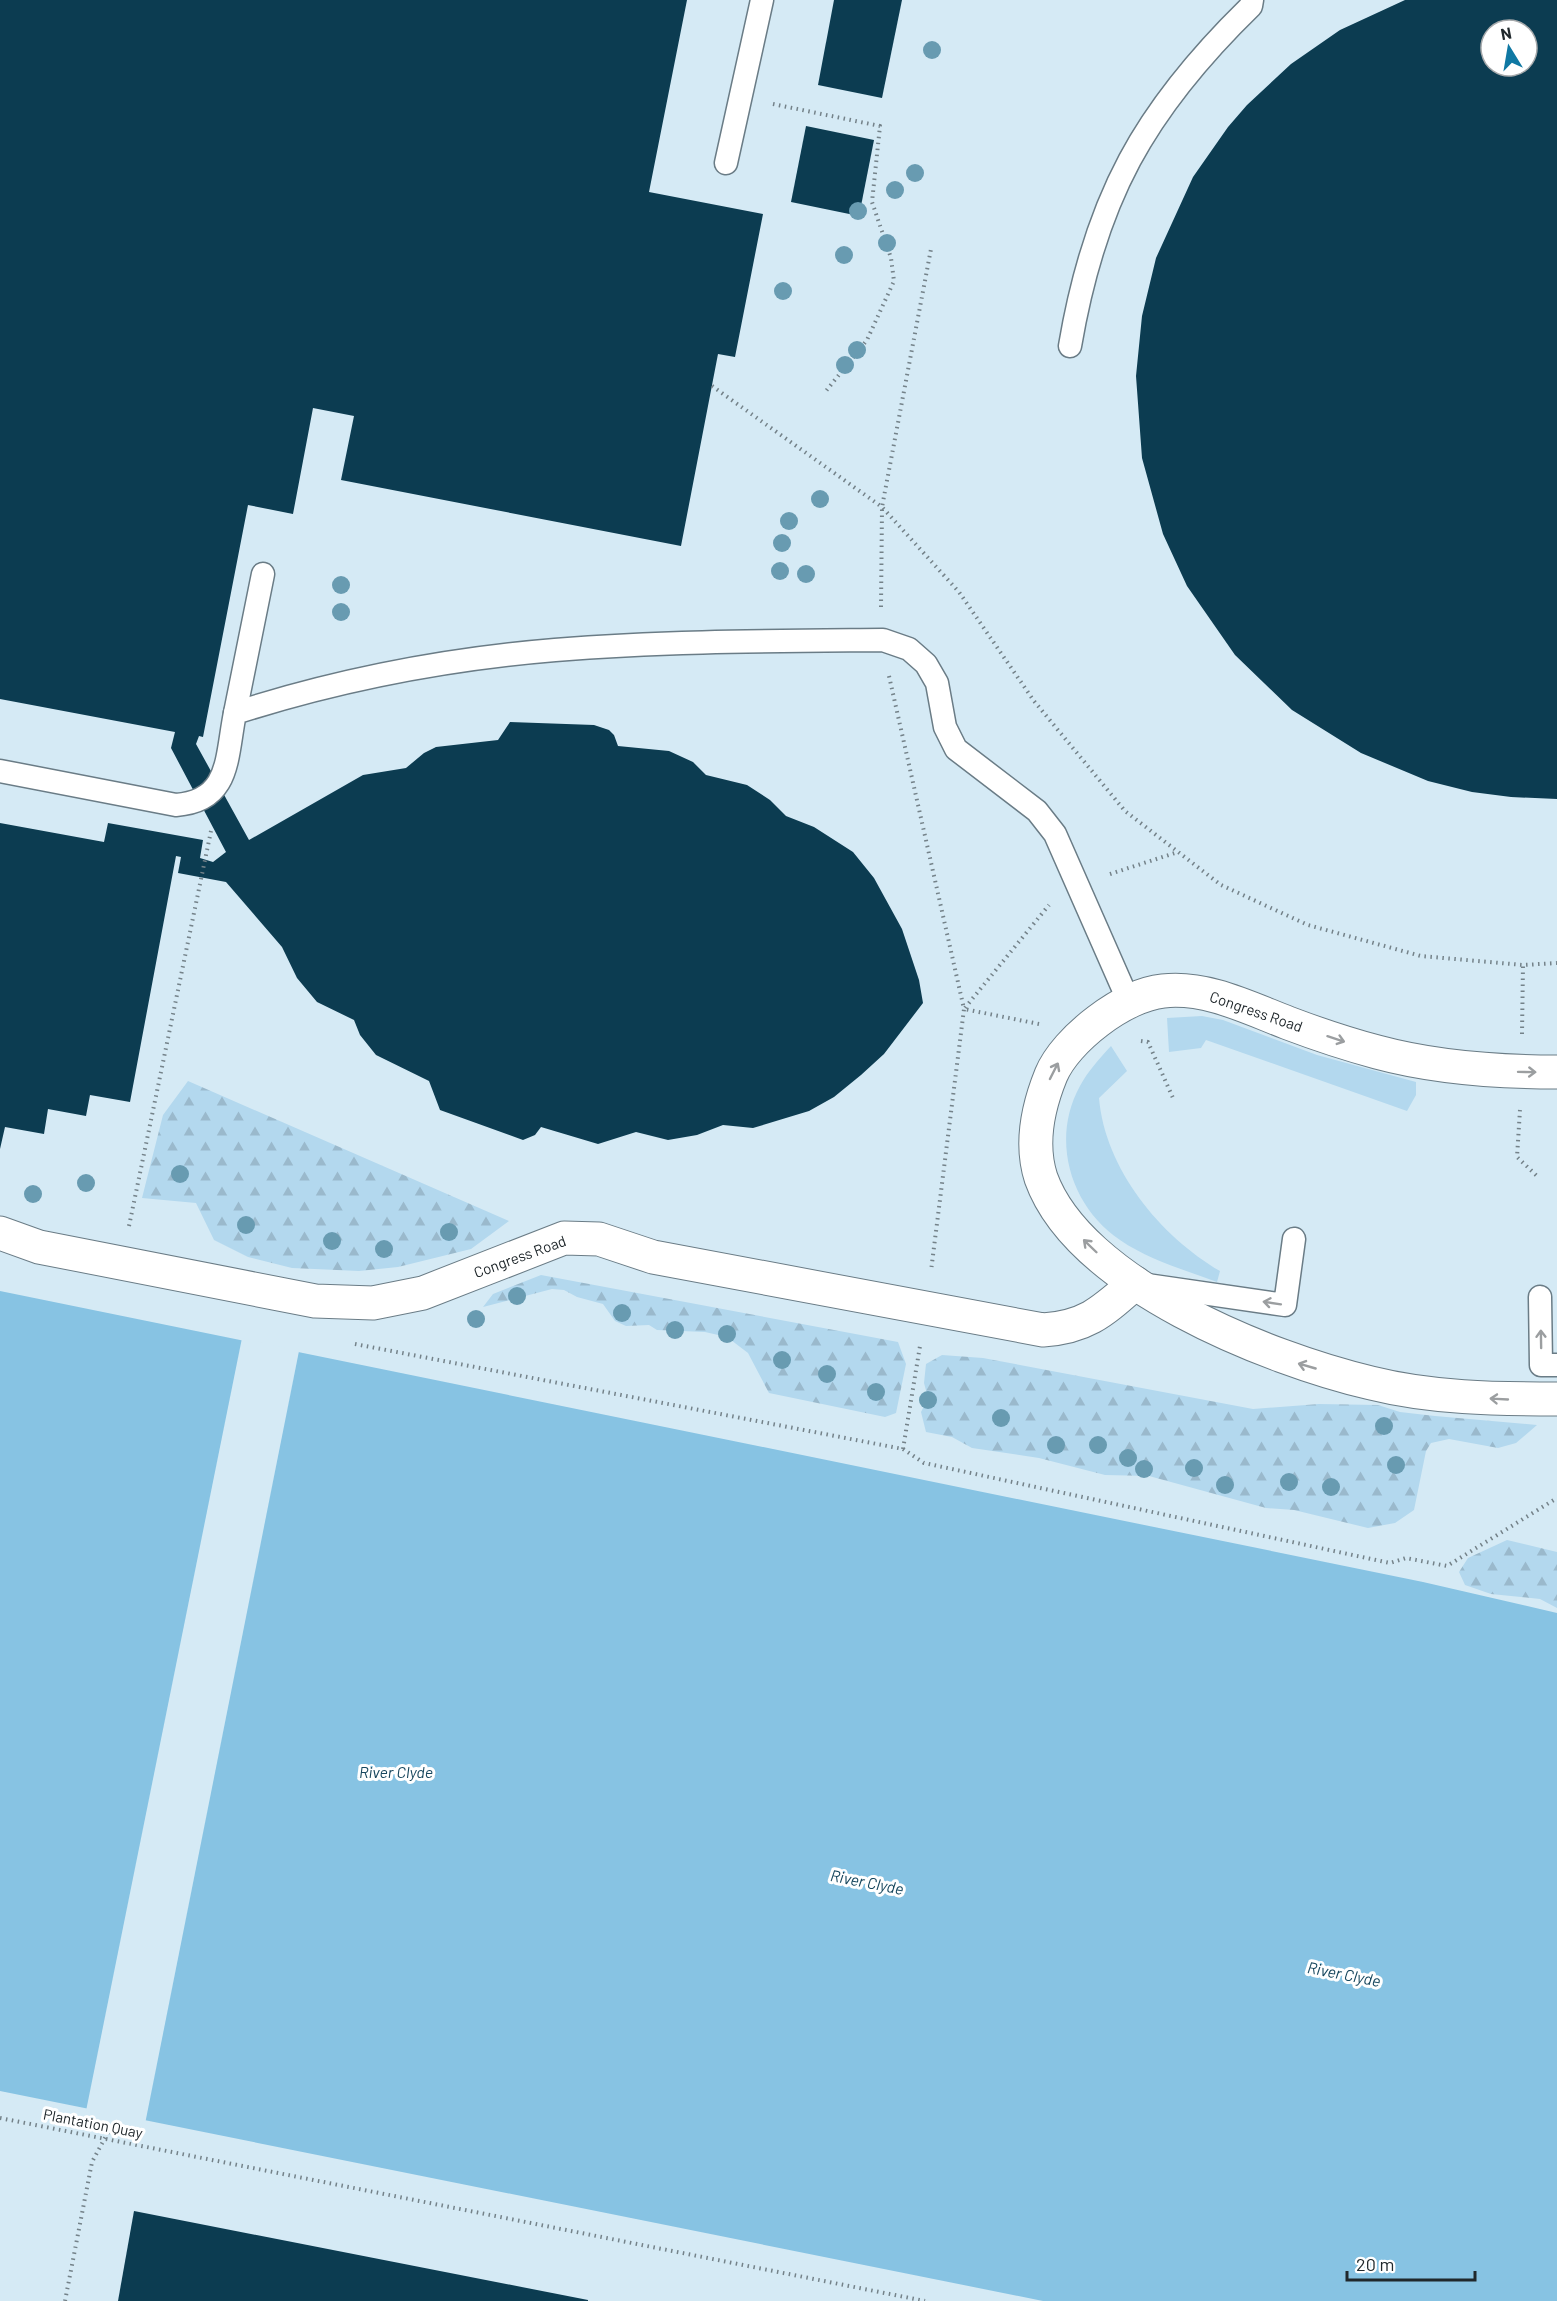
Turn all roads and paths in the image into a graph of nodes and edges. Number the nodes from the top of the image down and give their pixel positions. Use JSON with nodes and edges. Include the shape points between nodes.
{"nodes":[{"id":1,"x":762,"y":0,"type":"edge"},
{"id":2,"x":1256,"y":2,"type":"edge"},
{"id":3,"x":740,"y":98,"type":"junction"},
{"id":4,"x":726,"y":163,"type":"dead end"},
{"id":5,"x":931,"y":249,"type":"dead end"},
{"id":6,"x":1070,"y":346,"type":"dead end"},
{"id":7,"x":712,"y":386,"type":"dead end"},
{"id":8,"x":826,"y":391,"type":"dead end"},
{"id":9,"x":882,"y":507,"type":"junction"},
{"id":10,"x":263,"y":574,"type":"dead end"},
{"id":11,"x":883,"y":640,"type":"junction"},
{"id":12,"x":235,"y":713,"type":"junction"},
{"id":13,"x":0,"y":771,"type":"edge"},
{"id":14,"x":223,"y":771,"type":"junction"},
{"id":15,"x":1557,"y":963,"type":"edge"},
{"id":16,"x":1128,"y":1002,"type":"junction"},
{"id":17,"x":1557,"y":1072,"type":"edge"},
{"id":18,"x":0,"y":1233,"type":"edge"},
{"id":19,"x":1294,"y":1239,"type":"dead end"},
{"id":20,"x":122,"y":1263,"type":"junction"},
{"id":21,"x":1135,"y":1283,"type":"junction"},
{"id":22,"x":1539,"y":1297,"type":"dead end"},
{"id":23,"x":926,"y":1310,"type":"junction"},
{"id":24,"x":353,"y":1344,"type":"dead end"},
{"id":25,"x":1557,"y":1365,"type":"edge"},
{"id":26,"x":1557,"y":1399,"type":"edge"},
{"id":27,"x":903,"y":1449,"type":"junction"},
{"id":28,"x":1557,"y":1498,"type":"edge"},
{"id":29,"x":0,"y":2118,"type":"edge"},
{"id":30,"x":112,"y":2125,"type":"dead end"},
{"id":31,"x":105,"y":2139,"type":"junction"},
{"id":32,"x":65,"y":2301,"type":"edge"},
{"id":33,"x":925,"y":2301,"type":"edge"}],
"edges":[{"from":1,"to":3,"type":"lane"},
{"from":2,"to":6,"type":"lane","via":[[1181,79],[1120,176],[1093,243],[1078,296]]},
{"from":3,"to":4,"type":"lane"},
{"from":3,"to":8,"type":"path","via":[[880,126],[872,202],[891,258],[894,281],[867,340]]},
{"from":5,"to":9,"type":"path"},
{"from":7,"to":9,"type":"path"},
{"from":9,"to":11,"type":"path"},
{"from":9,"to":15,"type":"path","via":[[959,592],[1034,701],[1125,811],[1221,885],[1308,925],[1421,956],[1523,966]]},
{"from":10,"to":12,"type":"lane"},
{"from":11,"to":12,"type":"lane","via":[[694,642],[555,650],[454,662],[319,688]]},
{"from":11,"to":16,"type":"lane","via":[[909,649],[926,664],[937,683],[945,727],[956,749],[1037,811],[1055,834]]},
{"from":11,"to":23,"type":"path","via":[[964,1009]]},
{"from":12,"to":14,"type":"lane"},
{"from":13,"to":14,"type":"lane","via":[[176,805],[209,796]]},
{"from":14,"to":20,"type":"path"},
{"from":16,"to":17,"type":"street","name":"Congress Road","one_way":true,"via":[[1159,991],[1186,990],[1225,999],[1379,1053],[1452,1068]]},
{"from":21,"to":16,"type":"street","name":"Congress Road","one_way":true,"via":[[1070,1227],[1052,1201],[1041,1176],[1036,1150],[1037,1123],[1054,1068],[1084,1032]]},
{"from":18,"to":20,"type":"street","name":"Congress Road","via":[[39,1247]]},
{"from":19,"to":21,"type":"lane","one_way":true,"via":[[1285,1305]]},
{"from":20,"to":23,"type":"street","name":"Congress Road","via":[[315,1301],[373,1303],[423,1293],[564,1238],[599,1239],[653,1257]]},
{"from":21,"to":23,"type":"street","name":"Congress Road","via":[[1096,1317],[1059,1329],[1042,1330]]},
{"from":26,"to":21,"type":"street","name":"Congress Road","one_way":true,"via":[[1451,1396],[1374,1384],[1299,1364],[1195,1317]]},
{"from":25,"to":22,"type":"lane","one_way":true,"via":[[1541,1365]]},
{"from":23,"to":27,"type":"path"},
{"from":24,"to":27,"type":"path"},
{"from":27,"to":28,"type":"path","via":[[924,1463],[1390,1563],[1406,1558],[1447,1566]]},
{"from":29,"to":31,"type":"path","name":"Plantation Quay"},
{"from":30,"to":31,"type":"path"},
{"from":31,"to":32,"type":"path","via":[[92,2162]]},
{"from":31,"to":33,"type":"path","name":"Plantation Quay"}]}
